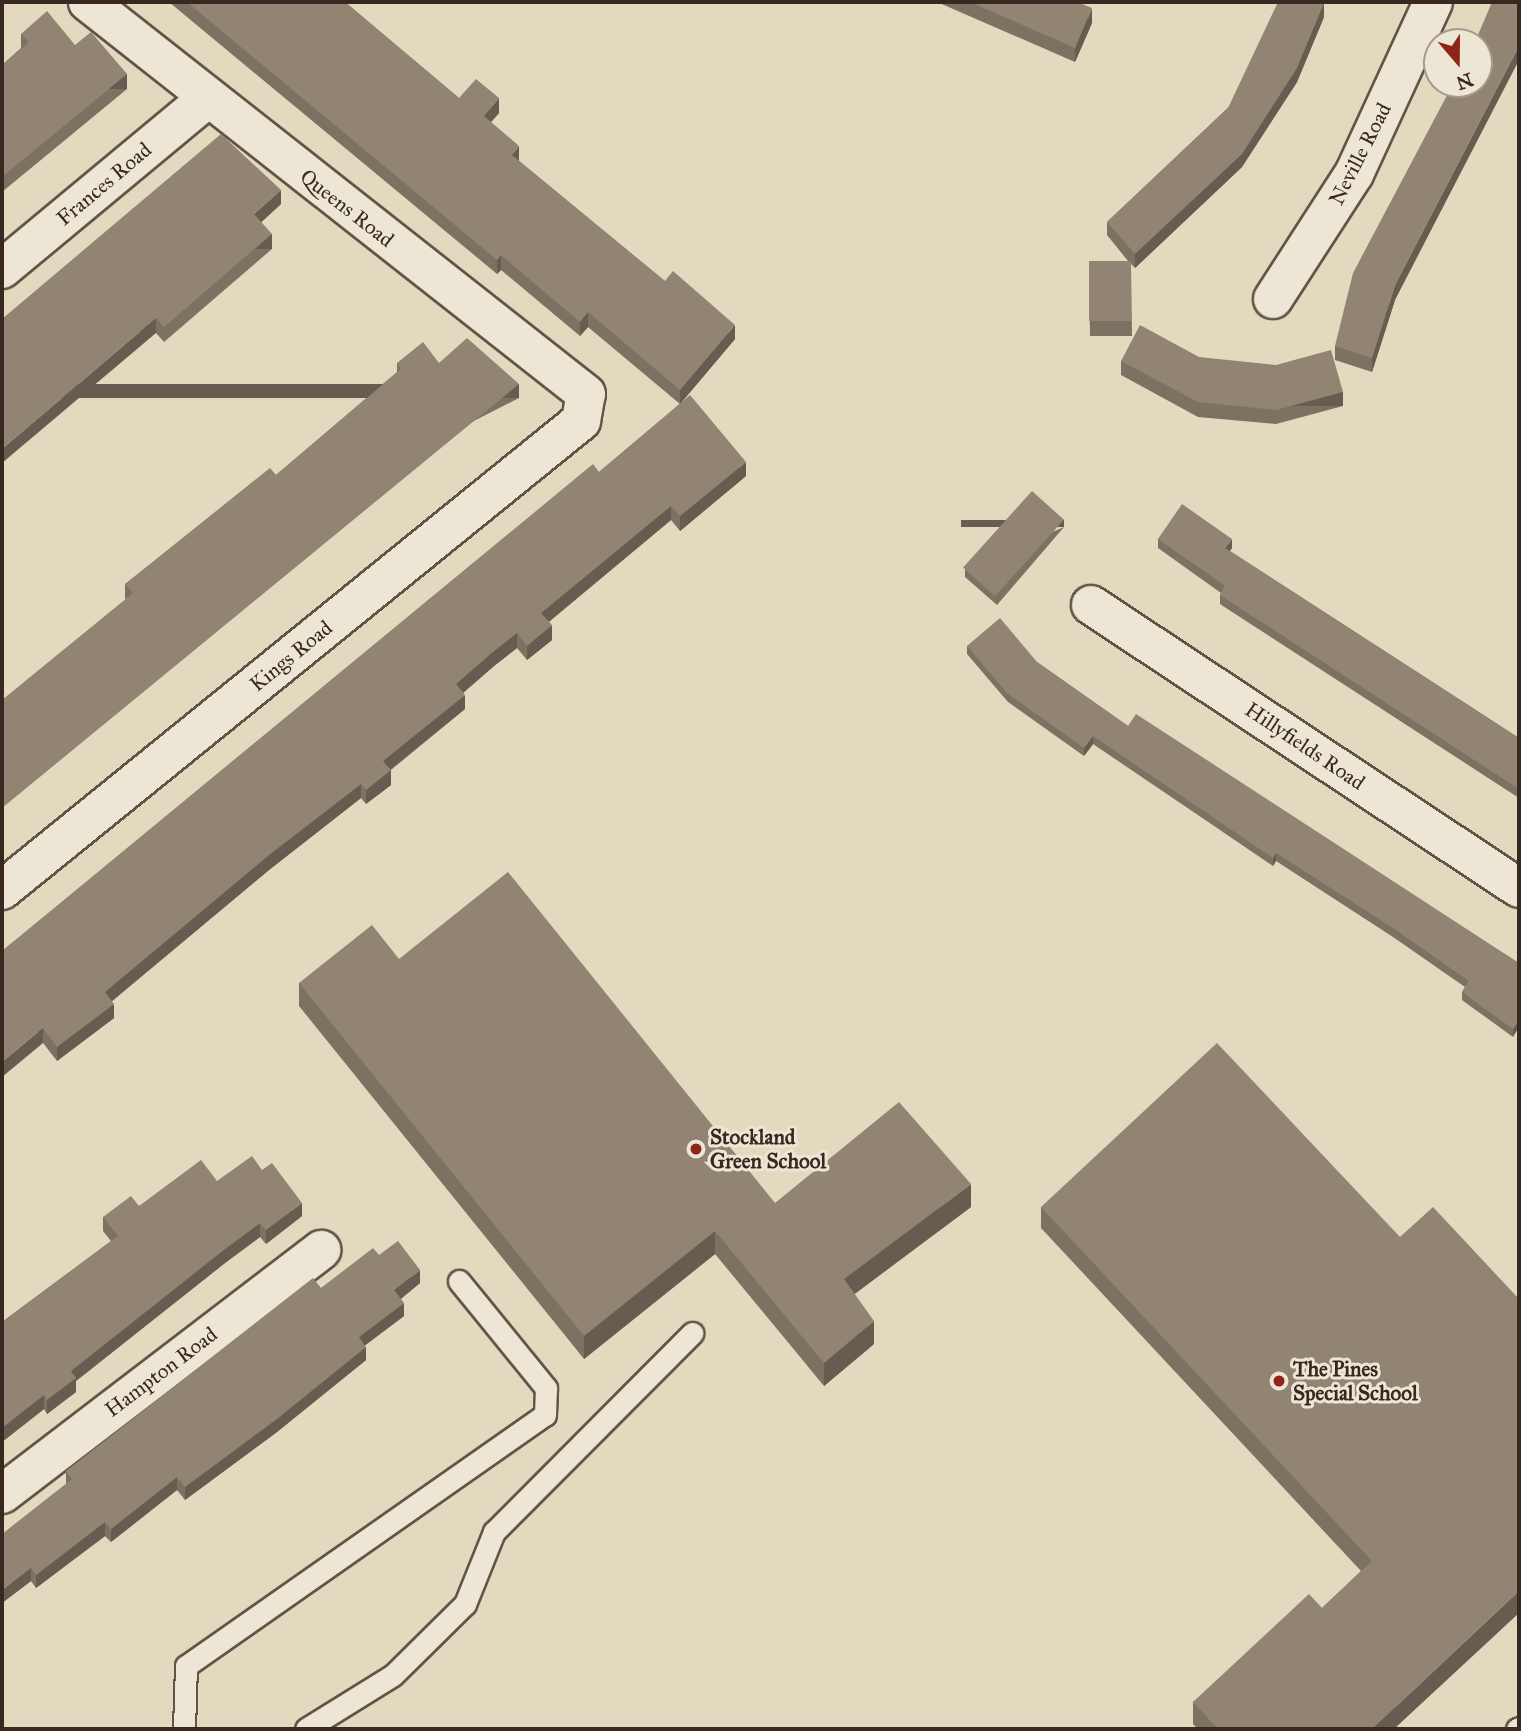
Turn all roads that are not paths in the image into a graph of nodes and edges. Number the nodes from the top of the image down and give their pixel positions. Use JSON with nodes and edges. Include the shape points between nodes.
{"nodes":[{"id":1,"x":88,"y":2,"type":"edge"},
{"id":2,"x":1433,"y":2,"type":"edge"},
{"id":3,"x":207,"y":100,"type":"junction"},
{"id":4,"x":2,"y":269,"type":"edge"},
{"id":5,"x":1273,"y":299,"type":"dead end"},
{"id":6,"x":581,"y":421,"type":"joint"},
{"id":7,"x":1091,"y":605,"type":"dead end"},
{"id":8,"x":1519,"y":888,"type":"edge"},
{"id":9,"x":2,"y":890,"type":"edge"},
{"id":10,"x":321,"y":1250,"type":"dead end"},
{"id":11,"x":459,"y":1281,"type":"dead end"},
{"id":12,"x":692,"y":1333,"type":"dead end"},
{"id":13,"x":2,"y":1494,"type":"edge"},
{"id":14,"x":184,"y":1729,"type":"edge"},
{"id":15,"x":306,"y":1729,"type":"edge"}],
"edges":[{"from":1,"to":3,"type":"street","name":"Queens Road"},
{"from":2,"to":5,"type":"street","name":"Neville Road","via":[[1354,174]]},
{"from":3,"to":4,"type":"street","name":"Frances Road"},
{"from":3,"to":6,"type":"street","name":"Queens Road","via":[[586,394]]},
{"from":6,"to":9,"type":"street","name":"Kings Road"},
{"from":7,"to":8,"type":"street","name":"Hillyfields Road"},
{"from":10,"to":13,"type":"street","name":"Hampton Road"},
{"from":11,"to":14,"type":"lane","via":[[546,1388],[545,1415],[186,1666]]},
{"from":12,"to":15,"type":"lane","via":[[494,1532],[465,1604],[393,1675]]}]}
